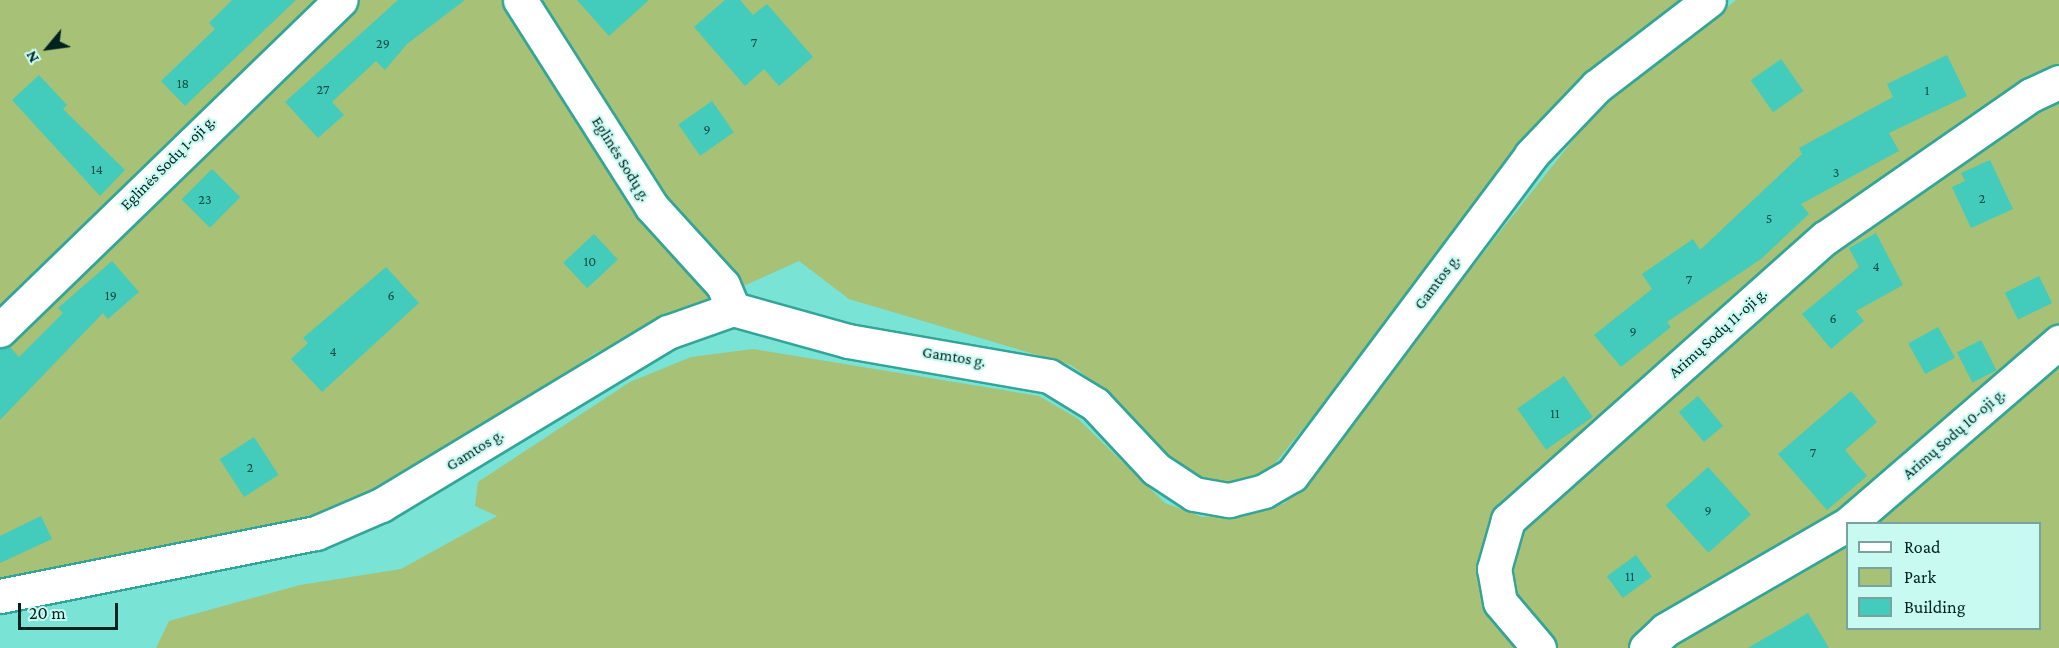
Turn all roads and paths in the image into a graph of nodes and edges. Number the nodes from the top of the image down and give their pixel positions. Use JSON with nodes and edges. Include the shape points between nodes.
{"nodes":[{"id":1,"x":340,"y":0,"type":"edge"},
{"id":2,"x":520,"y":0,"type":"edge"},
{"id":3,"x":1709,"y":0,"type":"edge"},
{"id":4,"x":2059,"y":82,"type":"edge"},
{"id":5,"x":733,"y":309,"type":"junction"},
{"id":6,"x":0,"y":330,"type":"edge"},
{"id":7,"x":2059,"y":342,"type":"edge"},
{"id":8,"x":1850,"y":522,"type":"edge"},
{"id":9,"x":1846,"y":525,"type":"edge"},
{"id":10,"x":0,"y":596,"type":"edge"},
{"id":11,"x":1539,"y":648,"type":"edge"},
{"id":12,"x":1646,"y":648,"type":"edge"}],
"edges":[{"from":1,"to":6,"type":"street","name":"Eglinės Sodų 1-oji g."},
{"from":2,"to":5,"type":"street","name":"Eglinės Sodų g.","via":[[651,206],[723,285]]},
{"from":3,"to":5,"type":"street","name":"Gamtos g.","via":[[1597,86],[1531,155],[1292,475],[1264,491],[1229,500],[1194,494],[1156,469],[1095,404],[1048,376],[848,341]]},
{"from":4,"to":11,"type":"street","name":"Arimų Sodų 11-oji g.","via":[[2031,95],[1825,238],[1508,520],[1494,569],[1500,602]]},
{"from":5,"to":10,"type":"street","name":"Gamtos g.","via":[[668,332],[381,506],[316,532]]},
{"from":7,"to":8,"type":"street","name":"Arimų Sodų 10-oji g."},
{"from":9,"to":12,"type":"street","name":"Arimų Sodų 10-oji g.","via":[[1665,630]]}]}
